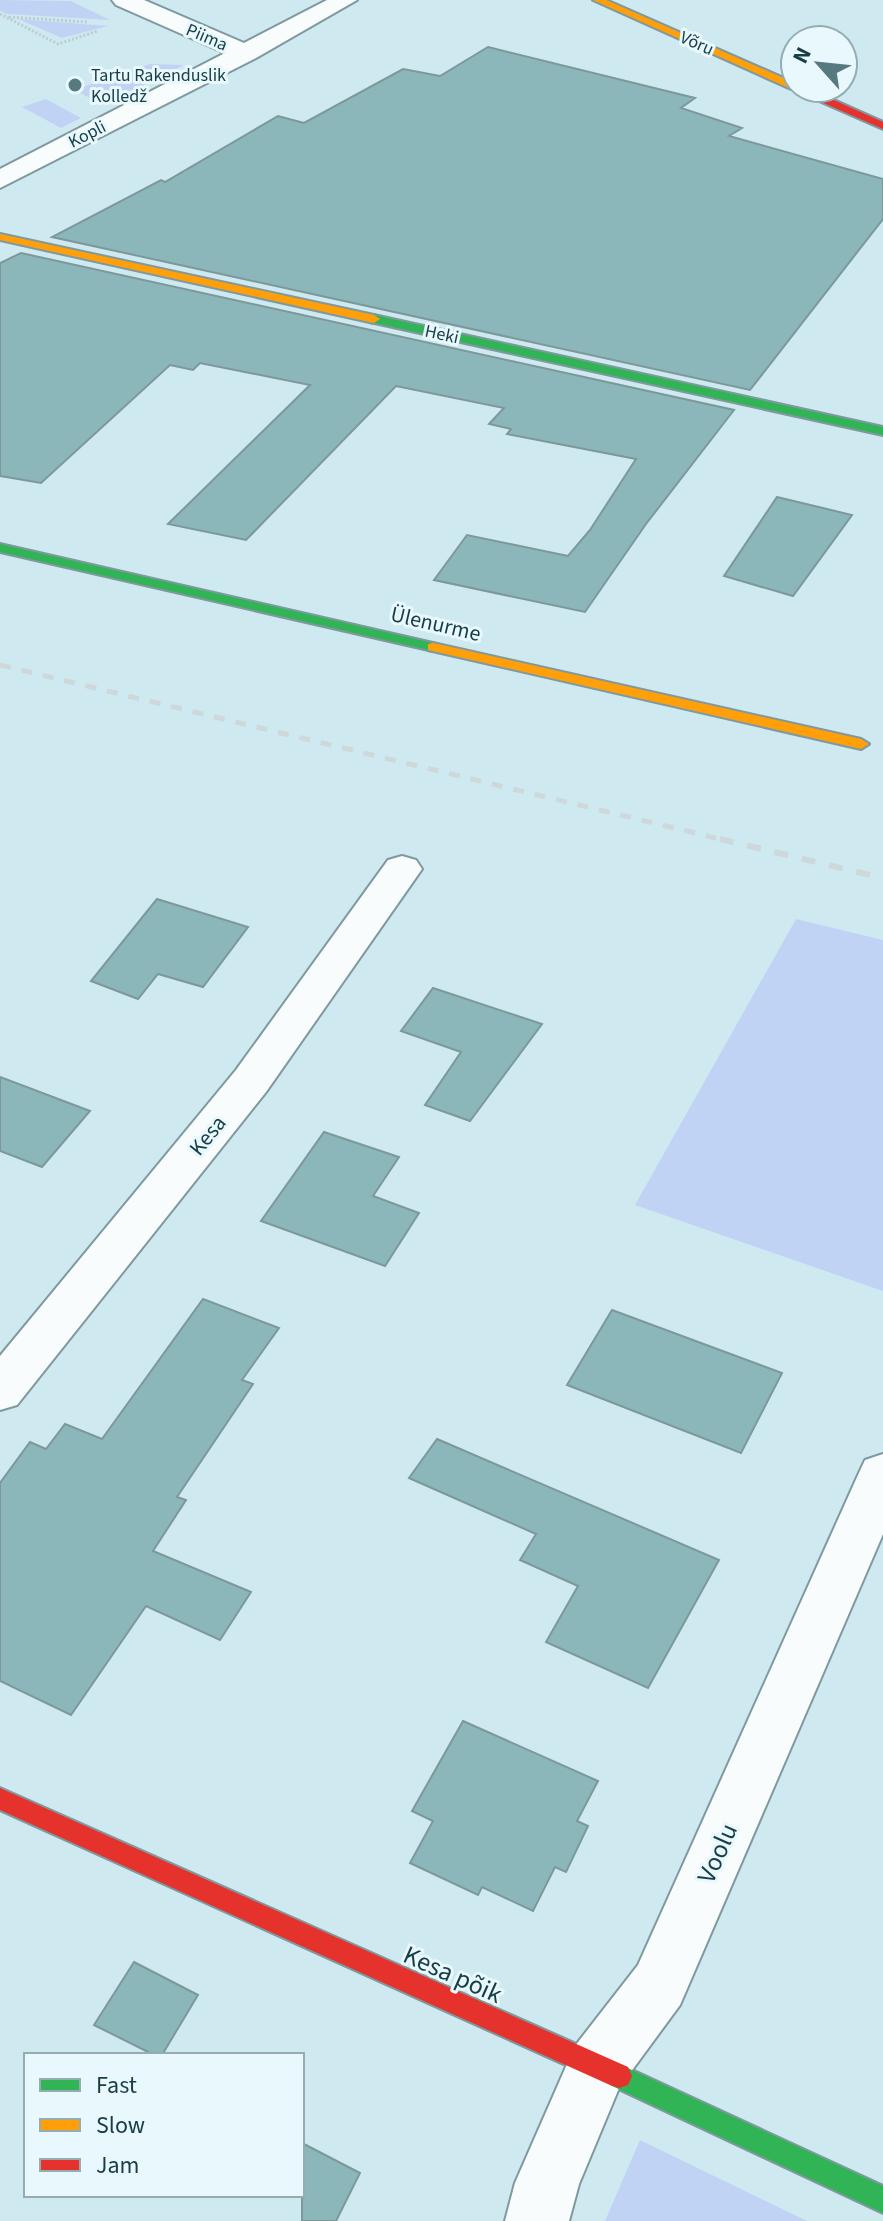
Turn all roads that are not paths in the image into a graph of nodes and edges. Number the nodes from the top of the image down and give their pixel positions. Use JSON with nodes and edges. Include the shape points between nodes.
{"nodes":[{"id":1,"x":124,"y":0,"type":"edge"},
{"id":2,"x":345,"y":0,"type":"edge"},
{"id":3,"x":598,"y":0,"type":"edge"},
{"id":4,"x":247,"y":53,"type":"junction"},
{"id":5,"x":779,"y":80,"type":"edge"},
{"id":6,"x":834,"y":104,"type":"edge"},
{"id":7,"x":883,"y":126,"type":"edge"},
{"id":8,"x":0,"y":180,"type":"edge"},
{"id":9,"x":0,"y":237,"type":"edge"},
{"id":10,"x":883,"y":431,"type":"edge"},
{"id":11,"x":0,"y":548,"type":"edge"},
{"id":12,"x":861,"y":744,"type":"dead end"},
{"id":13,"x":402,"y":869,"type":"dead end"},
{"id":14,"x":0,"y":1391,"type":"edge"},
{"id":15,"x":883,"y":1475,"type":"edge"},
{"id":16,"x":0,"y":1799,"type":"edge"},
{"id":17,"x":597,"y":2067,"type":"junction"},
{"id":18,"x":883,"y":2200,"type":"edge"},
{"id":19,"x":537,"y":2221,"type":"edge"}],
"edges":[{"from":1,"to":4,"type":"street","name":"Piima"},
{"from":2,"to":4,"type":"street","name":"Kopli"},
{"from":3,"to":5,"type":"street","name":"Võru"},
{"from":4,"to":8,"type":"street","name":"Kopli"},
{"from":6,"to":7,"type":"street","name":"Võru"},
{"from":9,"to":10,"type":"street","name":"Heki"},
{"from":11,"to":12,"type":"street","name":"Ülenurme"},
{"from":13,"to":14,"type":"street","name":"Kesa","via":[[251,1081]]},
{"from":15,"to":17,"type":"street","name":"Voolu","via":[[659,1985]]},
{"from":16,"to":17,"type":"street","name":"Kesa põik"},
{"from":17,"to":18,"type":"street","name":"Kesa põik"},
{"from":17,"to":19,"type":"street","name":"Voolu","via":[[547,2183]]}]}
